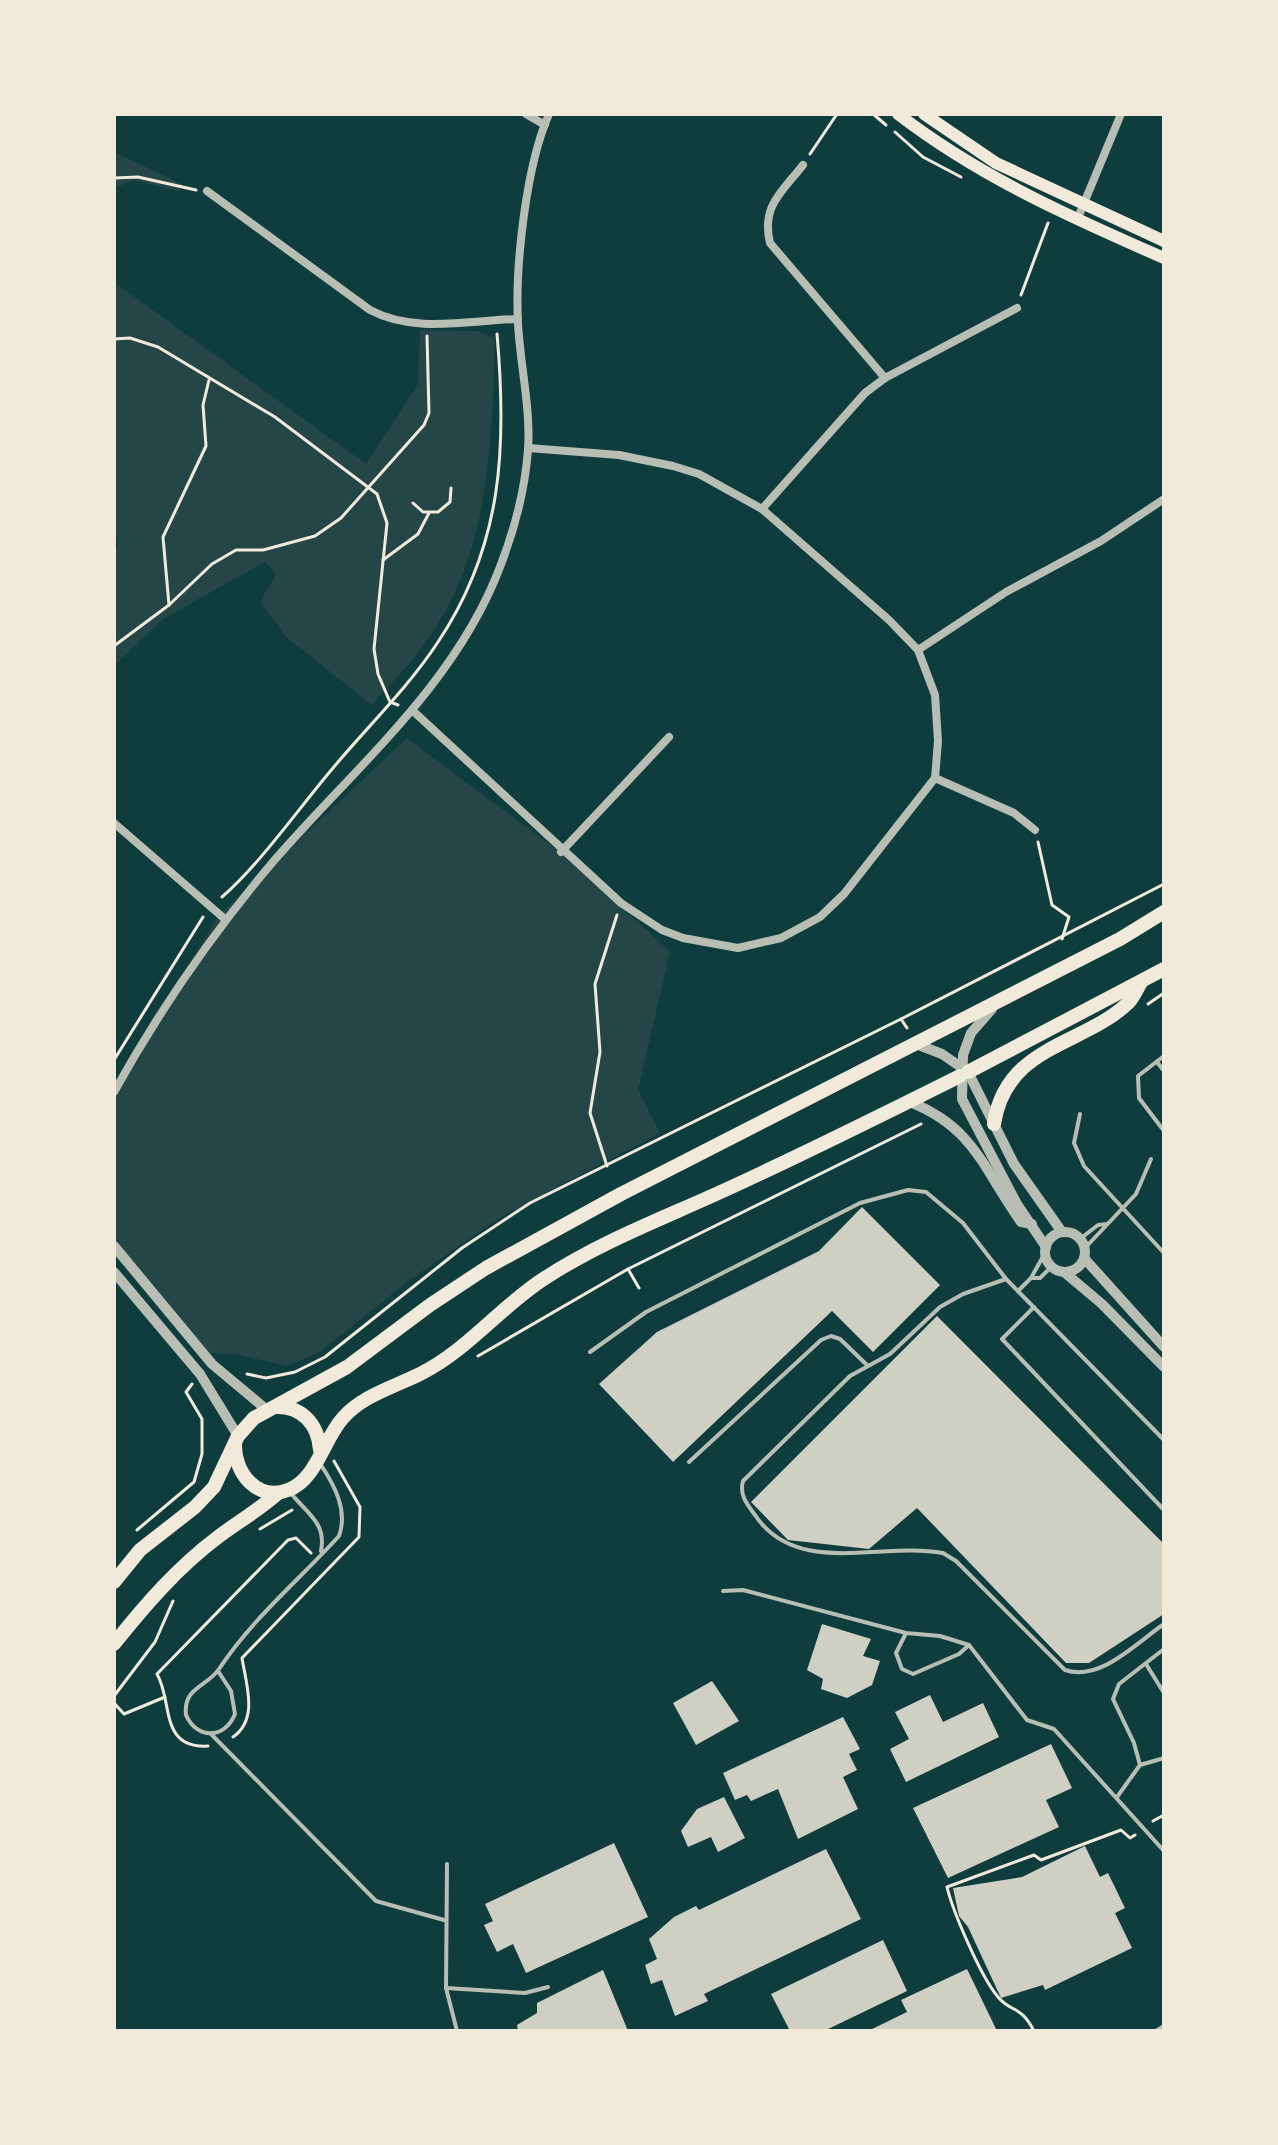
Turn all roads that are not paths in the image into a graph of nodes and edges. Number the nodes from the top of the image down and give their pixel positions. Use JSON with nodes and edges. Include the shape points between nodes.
{"nodes":[{"id":1,"x":526,"y":114,"type":"edge"},
{"id":2,"x":549,"y":114,"type":"edge"},
{"id":3,"x":898,"y":114,"type":"edge"},
{"id":4,"x":924,"y":114,"type":"edge"},
{"id":5,"x":1121,"y":114,"type":"edge"},
{"id":6,"x":545,"y":125,"type":"junction"},
{"id":7,"x":803,"y":165,"type":"road end"},
{"id":8,"x":207,"y":191,"type":"road end"},
{"id":9,"x":1082,"y":205,"type":"junction"},
{"id":10,"x":1077,"y":220,"type":"junction"},
{"id":11,"x":1164,"y":241,"type":"edge"},
{"id":12,"x":1164,"y":258,"type":"edge"},
{"id":13,"x":1017,"y":308,"type":"road end"},
{"id":14,"x":518,"y":319,"type":"junction"},
{"id":15,"x":885,"y":378,"type":"junction"},
{"id":16,"x":528,"y":448,"type":"junction"},
{"id":17,"x":1162,"y":504,"type":"edge"},
{"id":18,"x":762,"y":509,"type":"junction"},
{"id":19,"x":918,"y":650,"type":"junction"},
{"id":20,"x":412,"y":710,"type":"junction"},
{"id":21,"x":669,"y":737,"type":"dead end"},
{"id":22,"x":935,"y":778,"type":"junction"},
{"id":23,"x":114,"y":823,"type":"edge"},
{"id":24,"x":1035,"y":830,"type":"road end"},
{"id":25,"x":561,"y":852,"type":"junction"},
{"id":26,"x":1164,"y":912,"type":"edge"},
{"id":27,"x":226,"y":920,"type":"junction"},
{"id":28,"x":1164,"y":969,"type":"edge"},
{"id":29,"x":1141,"y":982,"type":"junction"},
{"id":30,"x":1004,"y":998,"type":"junction"},
{"id":31,"x":916,"y":1044,"type":"junction"},
{"id":32,"x":1164,"y":1056,"type":"edge"},
{"id":33,"x":1157,"y":1062,"type":"junction"},
{"id":34,"x":1164,"y":1071,"type":"edge"},
{"id":35,"x":964,"y":1072,"type":"junction"},
{"id":36,"x":114,"y":1092,"type":"edge"},
{"id":37,"x":910,"y":1102,"type":"junction"},
{"id":38,"x":1080,"y":1114,"type":"dead end"},
{"id":39,"x":994,"y":1124,"type":"junction"},
{"id":40,"x":1164,"y":1131,"type":"edge"},
{"id":41,"x":1151,"y":1159,"type":"dead end"},
{"id":42,"x":1122,"y":1211,"type":"junction"},
{"id":43,"x":1032,"y":1224,"type":"junction"},
{"id":44,"x":1107,"y":1224,"type":"junction"},
{"id":45,"x":1062,"y":1232,"type":"junction"},
{"id":46,"x":114,"y":1246,"type":"edge"},
{"id":47,"x":1083,"y":1249,"type":"junction"},
{"id":48,"x":1045,"y":1250,"type":"junction"},
{"id":49,"x":1164,"y":1253,"type":"edge"},
{"id":50,"x":1051,"y":1267,"type":"junction"},
{"id":51,"x":114,"y":1272,"type":"edge"},
{"id":52,"x":1064,"y":1272,"type":"junction"},
{"id":53,"x":1031,"y":1278,"type":"junction"},
{"id":54,"x":1006,"y":1279,"type":"junction"},
{"id":55,"x":1018,"y":1291,"type":"junction"},
{"id":56,"x":1034,"y":1307,"type":"junction"},
{"id":57,"x":1164,"y":1347,"type":"edge"},
{"id":58,"x":590,"y":1352,"type":"dead end"},
{"id":59,"x":868,"y":1366,"type":"junction"},
{"id":60,"x":1164,"y":1367,"type":"edge"},
{"id":61,"x":271,"y":1409,"type":"junction"},
{"id":62,"x":237,"y":1440,"type":"junction"},
{"id":63,"x":1164,"y":1440,"type":"edge"},
{"id":64,"x":319,"y":1454,"type":"junction"},
{"id":65,"x":689,"y":1462,"type":"dead end"},
{"id":66,"x":283,"y":1492,"type":"junction"},
{"id":67,"x":1164,"y":1510,"type":"edge"},
{"id":68,"x":321,"y":1553,"type":"junction"},
{"id":69,"x":114,"y":1582,"type":"edge"},
{"id":70,"x":723,"y":1591,"type":"dead end"},
{"id":71,"x":1164,"y":1624,"type":"edge"},
{"id":72,"x":906,"y":1633,"type":"junction"},
{"id":73,"x":114,"y":1644,"type":"edge"},
{"id":74,"x":969,"y":1645,"type":"junction"},
{"id":75,"x":1164,"y":1649,"type":"edge"},
{"id":76,"x":1146,"y":1664,"type":"junction"},
{"id":77,"x":218,"y":1671,"type":"junction"},
{"id":78,"x":1164,"y":1693,"type":"edge"},
{"id":79,"x":211,"y":1734,"type":"junction"},
{"id":80,"x":1164,"y":1758,"type":"edge"},
{"id":81,"x":1140,"y":1765,"type":"junction"},
{"id":82,"x":1117,"y":1797,"type":"junction"},
{"id":83,"x":1164,"y":1851,"type":"edge"},
{"id":84,"x":447,"y":1864,"type":"dead end"},
{"id":85,"x":444,"y":1920,"type":"junction"},
{"id":86,"x":548,"y":1987,"type":"dead end"},
{"id":87,"x":446,"y":1988,"type":"junction"},
{"id":88,"x":1164,"y":2026,"type":"edge"},
{"id":89,"x":457,"y":2031,"type":"edge"},
{"id":90,"x":1156,"y":2031,"type":"edge"}],
"edges":[{"from":1,"to":6,"type":"street"},
{"from":2,"to":6,"type":"street"},
{"from":3,"to":10,"type":"main road","via":[[973,167]]},
{"from":4,"to":9,"type":"main road","via":[[996,163]]},
{"from":5,"to":9,"type":"street"},
{"from":6,"to":14,"type":"street","via":[[525,213]]},
{"from":7,"to":15,"type":"street","via":[[766,217],[770,243]]},
{"from":8,"to":14,"type":"street","via":[[370,310],[402,323]]},
{"from":9,"to":10,"type":"street"},
{"from":9,"to":11,"type":"main road"},
{"from":10,"to":12,"type":"main road"},
{"from":13,"to":15,"type":"street"},
{"from":14,"to":16,"type":"street"},
{"from":15,"to":18,"type":"street","via":[[848,410]]},
{"from":16,"to":18,"type":"street","via":[[648,460],[699,474]]},
{"from":16,"to":20,"type":"street","via":[[512,533],[489,596],[453,658]]},
{"from":17,"to":19,"type":"street","via":[[1006,592]]},
{"from":18,"to":19,"type":"street"},
{"from":19,"to":22,"type":"street","via":[[938,716]]},
{"from":20,"to":25,"type":"street"},
{"from":20,"to":27,"type":"street"},
{"from":21,"to":25,"type":"street"},
{"from":22,"to":24,"type":"street","via":[[1014,813]]},
{"from":22,"to":25,"type":"street","via":[[820,917],[781,938],[738,948],[662,930]]},
{"from":23,"to":27,"type":"street"},
{"from":26,"to":30,"type":"main road"},
{"from":27,"to":36,"type":"street","via":[[143,1039]]},
{"from":28,"to":29,"type":"main road"},
{"from":29,"to":35,"type":"main road"},
{"from":29,"to":39,"type":"main road","via":[[1128,1003],[1036,1057],[1009,1086]]},
{"from":30,"to":31,"type":"main road"},
{"from":30,"to":35,"type":"street","via":[[971,1033]]},
{"from":31,"to":35,"type":"street","via":[[942,1054]]},
{"from":31,"to":61,"type":"main road","via":[[497,1262],[347,1367]]},
{"from":32,"to":33,"type":"lane"},
{"from":33,"to":34,"type":"lane"},
{"from":33,"to":40,"type":"lane","via":[[1138,1076],[1139,1098]]},
{"from":35,"to":37,"type":"main road"},
{"from":35,"to":39,"type":"street"},
{"from":35,"to":43,"type":"street","via":[[965,1105]]},
{"from":37,"to":43,"type":"street","via":[[955,1126],[1021,1222]]},
{"from":37,"to":64,"type":"main road","via":[[589,1251],[524,1293],[443,1361],[356,1406]]},
{"from":38,"to":42,"type":"lane","via":[[1076,1153]]},
{"from":39,"to":45,"type":"street","via":[[1014,1164]]},
{"from":41,"to":42,"type":"lane"},
{"from":42,"to":44,"type":"lane"},
{"from":42,"to":49,"type":"lane"},
{"from":43,"to":48,"type":"street"},
{"from":44,"to":47,"type":"lane"},
{"from":44,"to":47,"type":"lane","via":[[1098,1225]]},
{"from":45,"to":47,"type":"street"},
{"from":45,"to":48,"type":"street"},
{"from":46,"to":61,"type":"street","via":[[212,1364]]},
{"from":47,"to":52,"type":"street","via":[[1076,1268]]},
{"from":47,"to":57,"type":"street"},
{"from":48,"to":50,"type":"street"},
{"from":48,"to":53,"type":"lane"},
{"from":50,"to":52,"type":"street"},
{"from":50,"to":53,"type":"lane","via":[[1040,1278]]},
{"from":51,"to":62,"type":"street","via":[[200,1374]]},
{"from":52,"to":60,"type":"street"},
{"from":53,"to":55,"type":"lane"},
{"from":54,"to":55,"type":"lane"},
{"from":54,"to":58,"type":"lane","via":[[946,1205],[926,1192],[908,1190],[860,1203],[646,1312]]},
{"from":54,"to":59,"type":"lane","via":[[940,1307],[890,1354]]},
{"from":55,"to":56,"type":"lane"},
{"from":56,"to":63,"type":"lane"},
{"from":56,"to":67,"type":"lane","via":[[1002,1339]]},
{"from":59,"to":65,"type":"lane","via":[[840,1339],[821,1340]]},
{"from":59,"to":71,"type":"lane","via":[[850,1376],[743,1481],[744,1499],[771,1535],[814,1550],[943,1553],[1065,1670],[1077,1674],[1104,1666]]},
{"from":61,"to":62,"type":"main road"},
{"from":61,"to":64,"type":"main road","via":[[297,1410],[307,1417],[317,1433]]},
{"from":62,"to":66,"type":"main road","via":[[242,1475],[259,1489]]},
{"from":62,"to":69,"type":"main road","via":[[214,1487],[140,1550]]},
{"from":64,"to":66,"type":"main road","via":[[306,1478]]},
{"from":64,"to":68,"type":"lane","via":[[343,1525]]},
{"from":66,"to":68,"type":"lane","via":[[318,1523]]},
{"from":66,"to":73,"type":"main road","via":[[218,1537],[169,1580]]},
{"from":68,"to":77,"type":"lane","via":[[232,1647]]},
{"from":70,"to":72,"type":"lane","via":[[743,1590]]},
{"from":72,"to":74,"type":"lane"},
{"from":72,"to":74,"type":"lane","via":[[896,1653],[902,1669],[913,1674]]},
{"from":74,"to":82,"type":"lane","via":[[1027,1720],[1054,1729]]},
{"from":75,"to":76,"type":"lane"},
{"from":76,"to":78,"type":"lane"},
{"from":76,"to":81,"type":"lane","via":[[1119,1684],[1113,1699]]},
{"from":77,"to":79,"type":"lane","via":[[231,1691],[235,1714],[226,1728]]},
{"from":77,"to":79,"type":"lane","via":[[192,1691],[185,1707],[195,1729]]},
{"from":79,"to":85,"type":"lane","via":[[376,1901]]},
{"from":80,"to":81,"type":"lane"},
{"from":81,"to":82,"type":"lane"},
{"from":82,"to":83,"type":"lane"},
{"from":84,"to":85,"type":"lane"},
{"from":85,"to":87,"type":"lane"},
{"from":86,"to":87,"type":"lane","via":[[525,1993]]},
{"from":87,"to":89,"type":"lane"},
{"from":88,"to":90,"type":"lane"}]}
